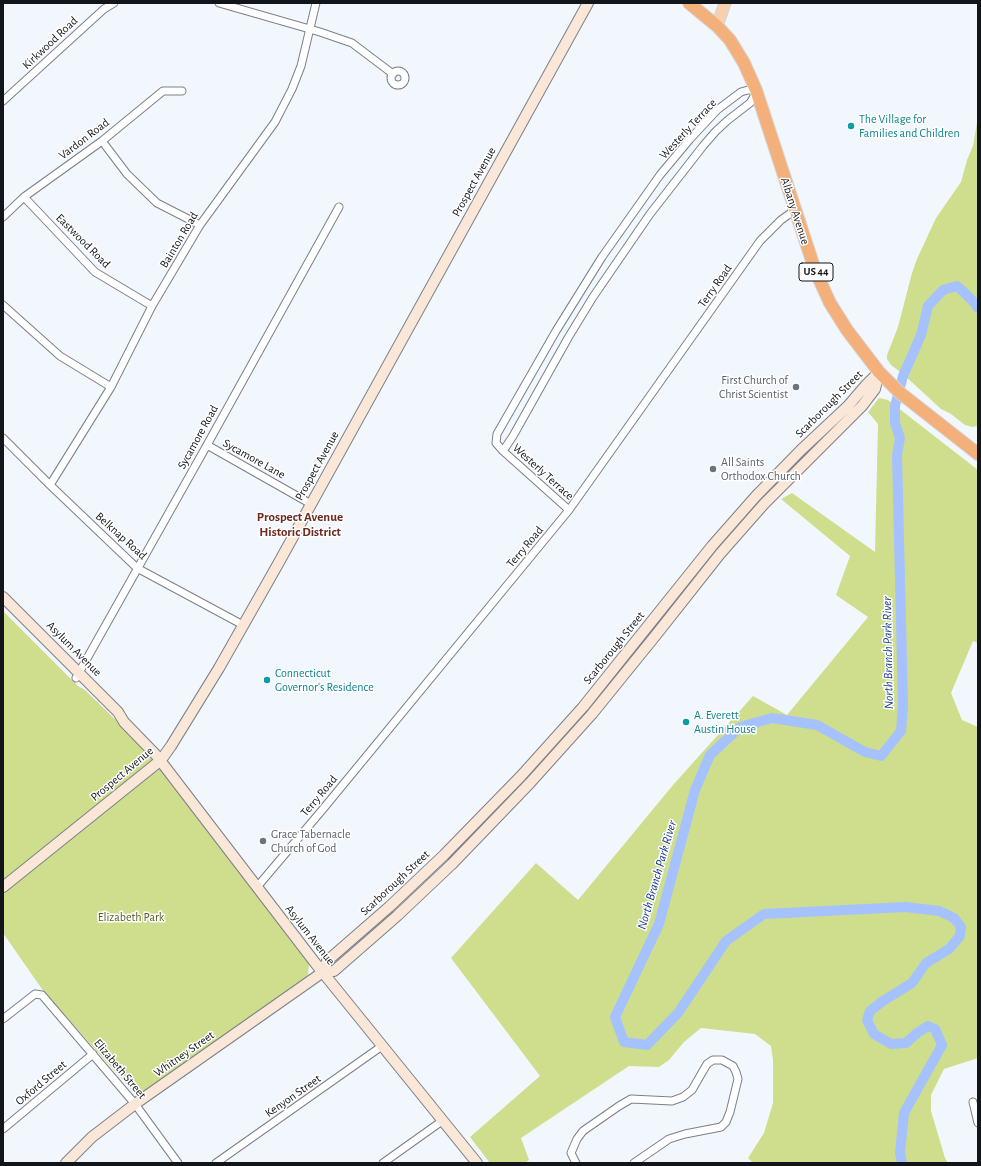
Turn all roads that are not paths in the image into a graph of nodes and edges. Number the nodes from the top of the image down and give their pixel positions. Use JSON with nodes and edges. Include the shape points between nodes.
{"nodes":[{"id":1,"x":114,"y":3,"type":"edge"},
{"id":2,"x":219,"y":3,"type":"edge"},
{"id":3,"x":316,"y":3,"type":"edge"},
{"id":4,"x":588,"y":3,"type":"edge"},
{"id":5,"x":689,"y":3,"type":"edge"},
{"id":6,"x":725,"y":3,"type":"edge"},
{"id":7,"x":717,"y":26,"type":"junction"},
{"id":8,"x":309,"y":29,"type":"junction"},
{"id":9,"x":393,"y":74,"type":"dead end"},
{"id":10,"x":756,"y":90,"type":"junction"},
{"id":11,"x":182,"y":91,"type":"dead end"},
{"id":12,"x":3,"y":101,"type":"edge"},
{"id":13,"x":102,"y":141,"type":"junction"},
{"id":14,"x":24,"y":197,"type":"junction"},
{"id":15,"x":338,"y":206,"type":"dead end"},
{"id":16,"x":795,"y":210,"type":"junction"},
{"id":17,"x":3,"y":216,"type":"edge"},
{"id":18,"x":200,"y":225,"type":"junction"},
{"id":19,"x":3,"y":305,"type":"edge"},
{"id":20,"x":152,"y":306,"type":"junction"},
{"id":21,"x":879,"y":372,"type":"junction"},
{"id":22,"x":111,"y":387,"type":"junction"},
{"id":23,"x":3,"y":438,"type":"edge"},
{"id":24,"x":207,"y":445,"type":"junction"},
{"id":25,"x":977,"y":450,"type":"edge"},
{"id":26,"x":503,"y":451,"type":"junction"},
{"id":27,"x":50,"y":485,"type":"junction"},
{"id":28,"x":756,"y":496,"type":"junction"},
{"id":29,"x":311,"y":504,"type":"junction"},
{"id":30,"x":764,"y":504,"type":"junction"},
{"id":31,"x":569,"y":510,"type":"junction"},
{"id":32,"x":712,"y":546,"type":"junction"},
{"id":33,"x":720,"y":554,"type":"junction"},
{"id":34,"x":137,"y":568,"type":"junction"},
{"id":35,"x":3,"y":597,"type":"edge"},
{"id":36,"x":3,"y":606,"type":"edge"},
{"id":37,"x":243,"y":625,"type":"junction"},
{"id":38,"x":647,"y":628,"type":"junction"},
{"id":39,"x":656,"y":635,"type":"junction"},
{"id":40,"x":77,"y":675,"type":"junction"},
{"id":41,"x":583,"y":707,"type":"junction"},
{"id":42,"x":592,"y":714,"type":"junction"},
{"id":43,"x":161,"y":760,"type":"junction"},
{"id":44,"x":521,"y":776,"type":"junction"},
{"id":45,"x":530,"y":783,"type":"junction"},
{"id":46,"x":444,"y":855,"type":"junction"},
{"id":47,"x":452,"y":864,"type":"junction"},
{"id":48,"x":3,"y":887,"type":"edge"},
{"id":49,"x":257,"y":887,"type":"junction"},
{"id":50,"x":389,"y":907,"type":"junction"},
{"id":51,"x":397,"y":916,"type":"junction"},
{"id":52,"x":323,"y":972,"type":"junction"},
{"id":53,"x":3,"y":1019,"type":"edge"},
{"id":54,"x":382,"y":1046,"type":"junction"},
{"id":55,"x":93,"y":1054,"type":"junction"},
{"id":56,"x":973,"y":1102,"type":"dead end"},
{"id":57,"x":135,"y":1104,"type":"junction"},
{"id":58,"x":442,"y":1121,"type":"junction"},
{"id":59,"x":978,"y":1123,"type":"edge"},
{"id":60,"x":3,"y":1129,"type":"edge"},
{"id":61,"x":66,"y":1163,"type":"edge"},
{"id":62,"x":178,"y":1163,"type":"edge"},
{"id":63,"x":216,"y":1163,"type":"edge"},
{"id":64,"x":383,"y":1163,"type":"edge"},
{"id":65,"x":477,"y":1163,"type":"edge"},
{"id":66,"x":576,"y":1163,"type":"edge"},
{"id":67,"x":634,"y":1163,"type":"edge"}],
"edges":[{"from":1,"to":12,"type":"street","name":"Kirkwood Road","via":[[104,8]]},
{"from":2,"to":8,"type":"street"},
{"from":3,"to":8,"type":"street","name":"Bainton Road"},
{"from":4,"to":29,"type":"main road","name":"Prospect Avenue"},
{"from":5,"to":7,"type":"highway","name":"Albany Avenue","number":"US 44"},
{"from":6,"to":7,"type":"main road"},
{"from":7,"to":10,"type":"highway","name":"Albany Avenue","number":"US 44","via":[[737,50]]},
{"from":8,"to":9,"type":"street","via":[[352,44]]},
{"from":8,"to":18,"type":"street","name":"Bainton Road","via":[[301,66],[275,122]]},
{"from":10,"to":16,"type":"highway","name":"Albany Avenue","number":"US 44"},
{"from":10,"to":26,"type":"street","name":"Westerly Terrace","via":[[750,103],[728,120],[703,146],[650,214],[593,297]]},
{"from":10,"to":26,"type":"street","name":"Westerly Terrace","via":[[741,92],[717,110],[690,139],[660,175],[602,257],[497,434],[496,443]]},
{"from":11,"to":13,"type":"street","name":"Vardon Road","via":[[163,91]]},
{"from":13,"to":14,"type":"street","name":"Vardon Road"},
{"from":13,"to":18,"type":"street","via":[[127,174],[157,203]]},
{"from":14,"to":17,"type":"street","name":"Vardon Road"},
{"from":14,"to":20,"type":"street","name":"Eastwood Road","via":[[95,272]]},
{"from":15,"to":24,"type":"street","name":"Sycamore Road"},
{"from":16,"to":21,"type":"highway","name":"Albany Avenue","number":"US 44","via":[[815,270],[830,302],[854,340]]},
{"from":16,"to":31,"type":"street","name":"Terry Road","via":[[760,241]]},
{"from":18,"to":20,"type":"street","name":"Bainton Road"},
{"from":19,"to":22,"type":"street","via":[[60,356]]},
{"from":20,"to":22,"type":"street","name":"Bainton Road"},
{"from":21,"to":25,"type":"highway","name":"Albany Avenue","number":"US 44","via":[[907,399]]},
{"from":21,"to":28,"type":"main road","name":"Scarborough Street"},
{"from":21,"to":30,"type":"main road","name":"Scarborough Street","via":[[875,389],[862,406]]},
{"from":22,"to":27,"type":"street","name":"Bainton Road"},
{"from":23,"to":27,"type":"street","name":"Belknap Road"},
{"from":24,"to":29,"type":"street","name":"Sycamore Lane"},
{"from":24,"to":34,"type":"street","name":"Sycamore Road"},
{"from":26,"to":31,"type":"street","name":"Westerly Terrace"},
{"from":27,"to":34,"type":"street","name":"Belknap Road"},
{"from":28,"to":30,"type":"main road"},
{"from":28,"to":32,"type":"main road","name":"Scarborough Street"},
{"from":29,"to":37,"type":"main road","name":"Prospect Avenue"},
{"from":30,"to":33,"type":"main road","name":"Scarborough Street"},
{"from":31,"to":49,"type":"street","name":"Terry Road"},
{"from":32,"to":33,"type":"main road"},
{"from":32,"to":38,"type":"main road","name":"Scarborough Street"},
{"from":33,"to":39,"type":"main road","name":"Scarborough Street"},
{"from":34,"to":37,"type":"street","name":"Belknap Road"},
{"from":34,"to":40,"type":"street","name":"Sycamore Road"},
{"from":35,"to":40,"type":"main road","name":"Asylum Avenue"},
{"from":36,"to":40,"type":"main road","name":"Asylum Avenue"},
{"from":37,"to":43,"type":"main road","name":"Prospect Avenue","via":[[192,715]]},
{"from":38,"to":39,"type":"main road"},
{"from":38,"to":41,"type":"main road","name":"Scarborough Street"},
{"from":39,"to":42,"type":"main road","name":"Scarborough Street"},
{"from":40,"to":43,"type":"main road","name":"Asylum Avenue","via":[[118,712],[124,722]]},
{"from":41,"to":42,"type":"main road"},
{"from":41,"to":44,"type":"main road","name":"Scarborough Street"},
{"from":42,"to":45,"type":"main road","name":"Scarborough Street"},
{"from":43,"to":48,"type":"main road","name":"Prospect Avenue"},
{"from":43,"to":49,"type":"main road","name":"Asylum Avenue"},
{"from":44,"to":45,"type":"main road"},
{"from":44,"to":46,"type":"main road","name":"Scarborough Street"},
{"from":45,"to":47,"type":"main road","name":"Scarborough Street"},
{"from":46,"to":47,"type":"main road"},
{"from":46,"to":50,"type":"main road","name":"Scarborough Street"},
{"from":47,"to":51,"type":"main road","name":"Scarborough Street"},
{"from":49,"to":52,"type":"main road","name":"Asylum Avenue"},
{"from":50,"to":51,"type":"main road"},
{"from":50,"to":52,"type":"main road","name":"Scarborough Street","via":[[327,961]]},
{"from":51,"to":52,"type":"main road","name":"Scarborough Street","via":[[334,971]]},
{"from":52,"to":54,"type":"main road","name":"Asylum Avenue"},
{"from":52,"to":57,"type":"main road","name":"Whitney Street"},
{"from":53,"to":55,"type":"street","name":"Elizabeth Street","via":[[35,994],[39,994]]},
{"from":54,"to":58,"type":"main road","name":"Asylum Avenue"},
{"from":54,"to":63,"type":"street","name":"Kenyon Street"},
{"from":55,"to":57,"type":"street","name":"Elizabeth Street"},
{"from":55,"to":60,"type":"street","name":"Oxford Street"},
{"from":56,"to":59,"type":"street"},
{"from":57,"to":61,"type":"main road","name":"Whitney Street","via":[[92,1136]]},
{"from":57,"to":62,"type":"street","name":"Elizabeth Street"},
{"from":58,"to":64,"type":"street"},
{"from":58,"to":65,"type":"main road","name":"Asylum Avenue"},
{"from":66,"to":67,"type":"street","via":[[571,1153],[577,1139],[588,1127],[619,1106],[631,1100],[672,1101],[692,1090],[707,1064],[713,1060],[722,1060],[733,1066],[738,1079],[730,1112],[721,1127],[669,1139]]}]}
